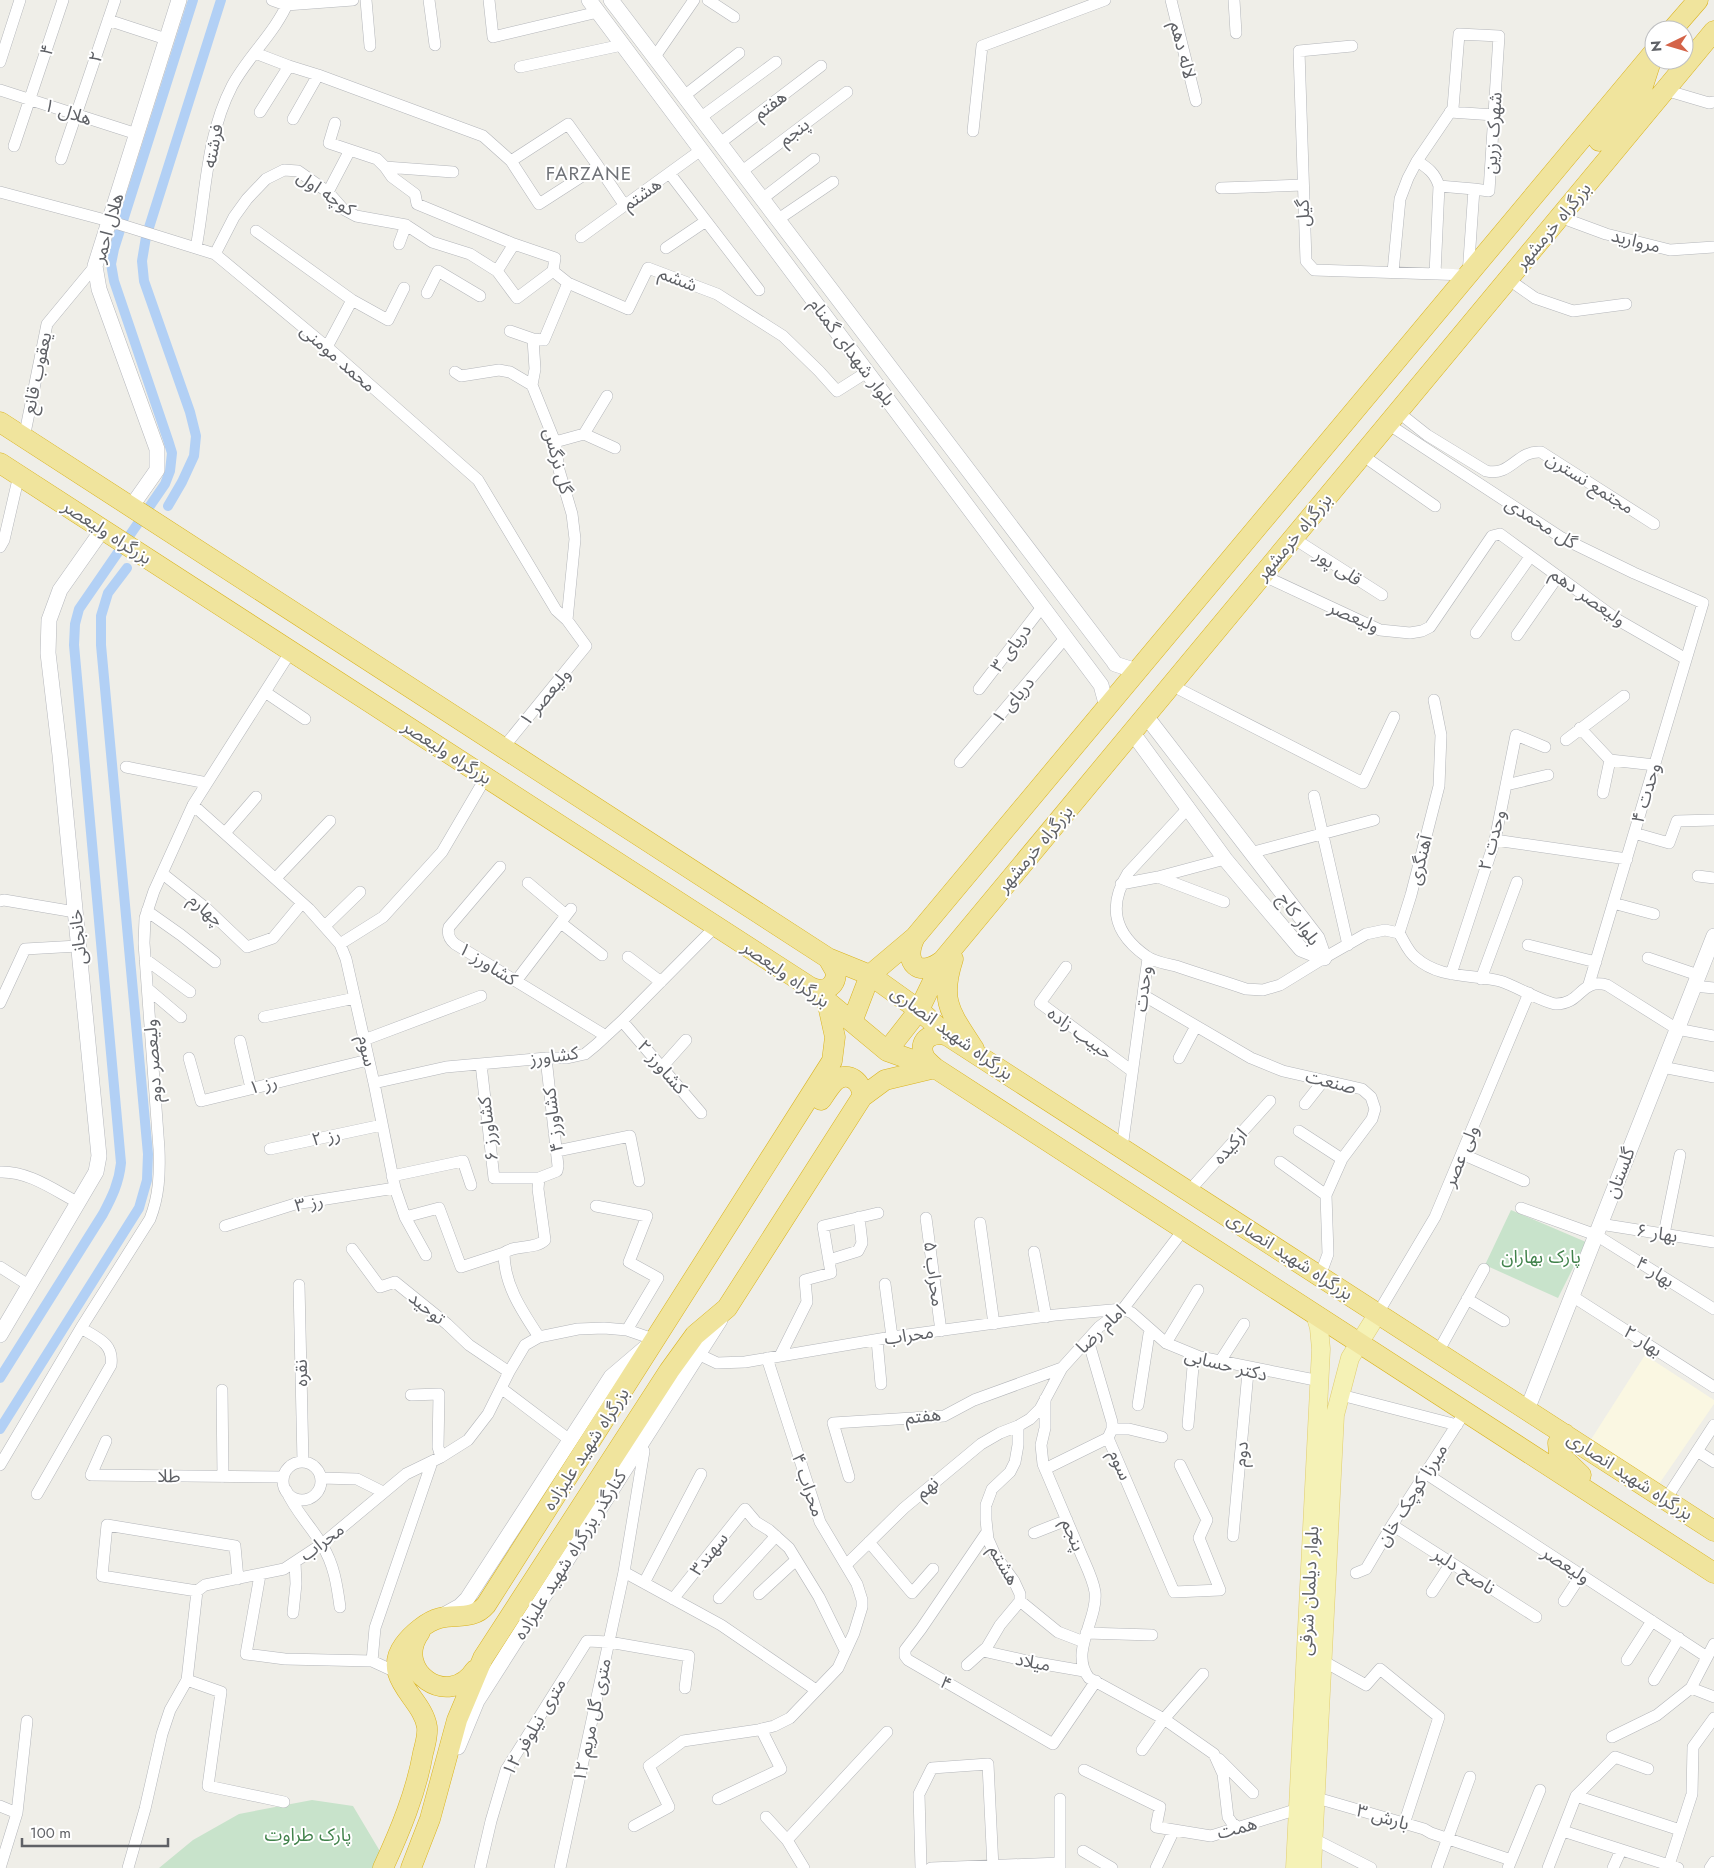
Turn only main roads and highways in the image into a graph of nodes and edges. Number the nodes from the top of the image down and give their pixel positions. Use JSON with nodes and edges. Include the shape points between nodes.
{"nodes":[{"id":1,"x":179,"y":0,"type":"edge"},
{"id":2,"x":589,"y":0,"type":"edge"},
{"id":3,"x":611,"y":0,"type":"edge"},
{"id":4,"x":1698,"y":0,"type":"edge"},
{"id":5,"x":1681,"y":20,"type":"edge"},
{"id":6,"x":1714,"y":31,"type":"edge"},
{"id":7,"x":1644,"y":69,"type":"edge"},
{"id":8,"x":1600,"y":143,"type":"junction"},
{"id":9,"x":1546,"y":234,"type":"junction"},
{"id":10,"x":884,"y":360,"type":"junction"},
{"id":11,"x":867,"y":372,"type":"junction"},
{"id":12,"x":0,"y":422,"type":"edge"},
{"id":13,"x":0,"y":463,"type":"edge"},
{"id":14,"x":131,"y":507,"type":"junction"},
{"id":15,"x":103,"y":529,"type":"junction"},
{"id":16,"x":1115,"y":664,"type":"junction"},
{"id":17,"x":1138,"y":671,"type":"junction"},
{"id":18,"x":1101,"y":685,"type":"junction"},
{"id":19,"x":1107,"y":708,"type":"junction"},
{"id":20,"x":1146,"y":716,"type":"junction"},
{"id":21,"x":1132,"y":732,"type":"junction"},
{"id":22,"x":1165,"y":742,"type":"junction"},
{"id":23,"x":1148,"y":754,"type":"junction"},
{"id":24,"x":915,"y":936,"type":"junction"},
{"id":25,"x":1714,"y":936,"type":"edge"},
{"id":26,"x":960,"y":940,"type":"junction"},
{"id":27,"x":828,"y":958,"type":"junction"},
{"id":28,"x":943,"y":960,"type":"junction"},
{"id":29,"x":870,"y":975,"type":"junction"},
{"id":30,"x":810,"y":988,"type":"junction"},
{"id":31,"x":828,"y":1001,"type":"junction"},
{"id":32,"x":919,"y":1010,"type":"junction"},
{"id":33,"x":852,"y":1022,"type":"junction"},
{"id":34,"x":948,"y":1036,"type":"junction"},
{"id":35,"x":887,"y":1051,"type":"junction"},
{"id":36,"x":978,"y":1055,"type":"junction"},
{"id":37,"x":935,"y":1068,"type":"junction"},
{"id":38,"x":862,"y":1097,"type":"junction"},
{"id":39,"x":783,"y":1140,"type":"junction"},
{"id":40,"x":727,"y":1308,"type":"junction"},
{"id":41,"x":1315,"y":1314,"type":"junction"},
{"id":42,"x":1369,"y":1328,"type":"junction"},
{"id":43,"x":0,"y":1335,"type":"edge"},
{"id":44,"x":1321,"y":1349,"type":"junction"},
{"id":45,"x":1527,"y":1410,"type":"junction"},
{"id":46,"x":1335,"y":1415,"type":"junction"},
{"id":47,"x":1565,"y":1434,"type":"junction"},
{"id":48,"x":1623,"y":1514,"type":"junction"},
{"id":49,"x":1714,"y":1530,"type":"edge"},
{"id":50,"x":1714,"y":1572,"type":"edge"},
{"id":51,"x":427,"y":1625,"type":"junction"},
{"id":52,"x":483,"y":1658,"type":"junction"},
{"id":53,"x":1317,"y":1798,"type":"junction"},
{"id":54,"x":1298,"y":1809,"type":"junction"},
{"id":55,"x":432,"y":1811,"type":"junction"},
{"id":56,"x":383,"y":1868,"type":"edge"},
{"id":57,"x":410,"y":1868,"type":"edge"},
{"id":58,"x":1295,"y":1868,"type":"edge"},
{"id":59,"x":1312,"y":1868,"type":"edge"}],
"edges":[{"from":1,"to":14,"type":"main road","name":"هلال احمر","via":[[112,222],[95,266],[99,289],[156,449],[157,470]]},
{"from":2,"to":11,"type":"main road","name":"بلوار شهدای گمنام"},
{"from":3,"to":10,"type":"main road","name":"بلوار شهدای گمنام"},
{"from":4,"to":5,"type":"highway"},
{"from":6,"to":8,"type":"highway","name":"بزرگراه خرمشهر","via":[[1665,90]]},
{"from":7,"to":8,"type":"highway","name":"بزرگراه خرمشهر"},
{"from":8,"to":9,"type":"highway","name":"بزرگراه خرمشهر","via":[[1560,217]]},
{"from":8,"to":9,"type":"highway","via":[[1571,183]]},
{"from":8,"to":17,"type":"highway","name":"بزرگراه خرمشهر","via":[[1468,275]]},
{"from":9,"to":20,"type":"highway","name":"بزرگراه خرمشهر"},
{"from":10,"to":11,"type":"main road"},
{"from":10,"to":16,"type":"main road","name":"بلوار شهدای گمنام"},
{"from":11,"to":18,"type":"main road","name":"بلوار شهدای گمنام"},
{"from":12,"to":14,"type":"highway","name":"بزرگراه ولیعصر"},
{"from":13,"to":15,"type":"highway","name":"بزرگراه ولیعصر"},
{"from":14,"to":27,"type":"highway","name":"بزرگراه ولیعصر"},
{"from":15,"to":30,"type":"highway","name":"بزرگراه ولیعصر"},
{"from":15,"to":43,"type":"main road","name":"خانجانی","via":[[60,590],[49,620],[48,653],[98,1156],[96,1172]]},
{"from":16,"to":17,"type":"main road"},
{"from":16,"to":18,"type":"main road","via":[[1119,671],[1117,681],[1111,686]]},
{"from":17,"to":19,"type":"highway","name":"بزرگراه خرمشهر"},
{"from":18,"to":19,"type":"main road","name":"بلوار شهدای گمنام"},
{"from":19,"to":24,"type":"highway","name":"بزرگراه خرمشهر"},
{"from":20,"to":21,"type":"highway","name":"بزرگراه خرمشهر"},
{"from":20,"to":22,"type":"main road","name":"بلوار کاج"},
{"from":21,"to":23,"type":"main road","name":"بلوار کاج"},
{"from":21,"to":26,"type":"highway","name":"بزرگراه خرمشهر"},
{"from":22,"to":23,"type":"main road","via":[[1151,743]]},
{"from":22,"to":23,"type":"main road","name":"بلوار کاج","via":[[1317,938],[1324,958],[1302,949],[1225,859]]},
{"from":24,"to":28,"type":"highway","via":[[909,953],[916,966],[929,968]]},
{"from":24,"to":29,"type":"highway","name":"بزرگراه خرمشهر"},
{"from":25,"to":45,"type":"main road","name":"گلستان"},
{"from":26,"to":28,"type":"highway","name":"بزرگراه خرمشهر"},
{"from":26,"to":36,"type":"highway","via":[[947,980],[947,998],[953,1016]]},
{"from":27,"to":29,"type":"highway","name":"بزرگراه ولیعصر"},
{"from":27,"to":30,"type":"highway","via":[[836,972],[834,983],[822,990]]},
{"from":28,"to":32,"type":"highway","name":"بزرگراه خرمشهر"},
{"from":29,"to":32,"type":"highway","name":"بزرگراه شهید انصاری"},
{"from":29,"to":33,"type":"highway","name":"بزرگراه خرمشهر"},
{"from":30,"to":31,"type":"highway","name":"بزرگراه ولیعصر"},
{"from":31,"to":33,"type":"highway","name":"بزرگراه ولیعصر"},
{"from":31,"to":39,"type":"highway","name":"بزرگراه شهید علیزاده","via":[[835,1037],[832,1061]]},
{"from":32,"to":34,"type":"highway","name":"بزرگراه شهید انصاری"},
{"from":32,"to":35,"type":"highway","name":"بزرگراه خرمشهر"},
{"from":33,"to":35,"type":"highway","name":"بزرگراه ولیعصر"},
{"from":34,"to":36,"type":"highway","name":"بزرگراه شهید انصاری"},
{"from":34,"to":37,"type":"highway","via":[[933,1034],[923,1044],[924,1056]]},
{"from":35,"to":37,"type":"highway","name":"بزرگراه شهید انصاری"},
{"from":36,"to":42,"type":"highway","name":"بزرگراه شهید انصاری","via":[[1320,1276]]},
{"from":37,"to":38,"type":"highway","name":"بزرگراه شهید علیزاده","via":[[885,1080]]},
{"from":37,"to":41,"type":"highway","name":"بزرگراه شهید انصاری"},
{"from":38,"to":39,"type":"highway","via":[[861,1086],[856,1080],[845,1076],[837,1079],[799,1129]]},
{"from":38,"to":40,"type":"highway","name":"بزرگراه شهید علیزاده"},
{"from":39,"to":51,"type":"highway","name":"بزرگراه شهید علیزاده","via":[[486,1605],[468,1616],[444,1618]]},
{"from":40,"to":52,"type":"highway","name":"بزرگراه شهید علیزاده","via":[[703,1327],[677,1359]]},
{"from":40,"to":55,"type":"main road","name":"کنارگذر بزرگراه شهید علیزاده","via":[[477,1701]]},
{"from":41,"to":42,"type":"highway","name":"بزرگراه شهید انصاری"},
{"from":41,"to":44,"type":"main road","name":"بلوار دیلمان شرقی"},
{"from":42,"to":45,"type":"highway","name":"بزرگراه شهید انصاری","via":[[1438,1352]]},
{"from":42,"to":46,"type":"main road","name":"بلوار دیلمان شرقی","via":[[1350,1358]]},
{"from":42,"to":48,"type":"highway","name":"بزرگراه شهید انصاری","via":[[1461,1418]]},
{"from":44,"to":46,"type":"main road","via":[[1330,1333],[1337,1333],[1344,1339]]},
{"from":44,"to":54,"type":"main road","name":"بلوار دیلمان شرقی"},
{"from":45,"to":47,"type":"highway","name":"بزرگراه شهید انصاری"},
{"from":46,"to":53,"type":"main road","name":"بلوار دیلمان شرقی"},
{"from":47,"to":48,"type":"highway","via":[[1558,1446],[1562,1459]]},
{"from":47,"to":49,"type":"highway","name":"بزرگراه شهید انصاری"},
{"from":48,"to":50,"type":"highway","name":"بزرگراه شهید انصاری"},
{"from":51,"to":52,"type":"highway","via":[[414,1643],[413,1659],[418,1672],[432,1684],[449,1687],[460,1684],[471,1676]]},
{"from":51,"to":56,"type":"highway","via":[[407,1641],[397,1661],[401,1682],[424,1718],[427,1734],[408,1808]]},
{"from":52,"to":55,"type":"highway","name":"بزرگراه شهید علیزاده","via":[[454,1728]]},
{"from":53,"to":54,"type":"main road"},
{"from":53,"to":59,"type":"main road","name":"بلوار دیلمان شرقی"},
{"from":54,"to":58,"type":"main road","name":"بلوار دیلمان شرقی"},
{"from":55,"to":57,"type":"highway","name":"بزرگراه شهید علیزاده"}]}
